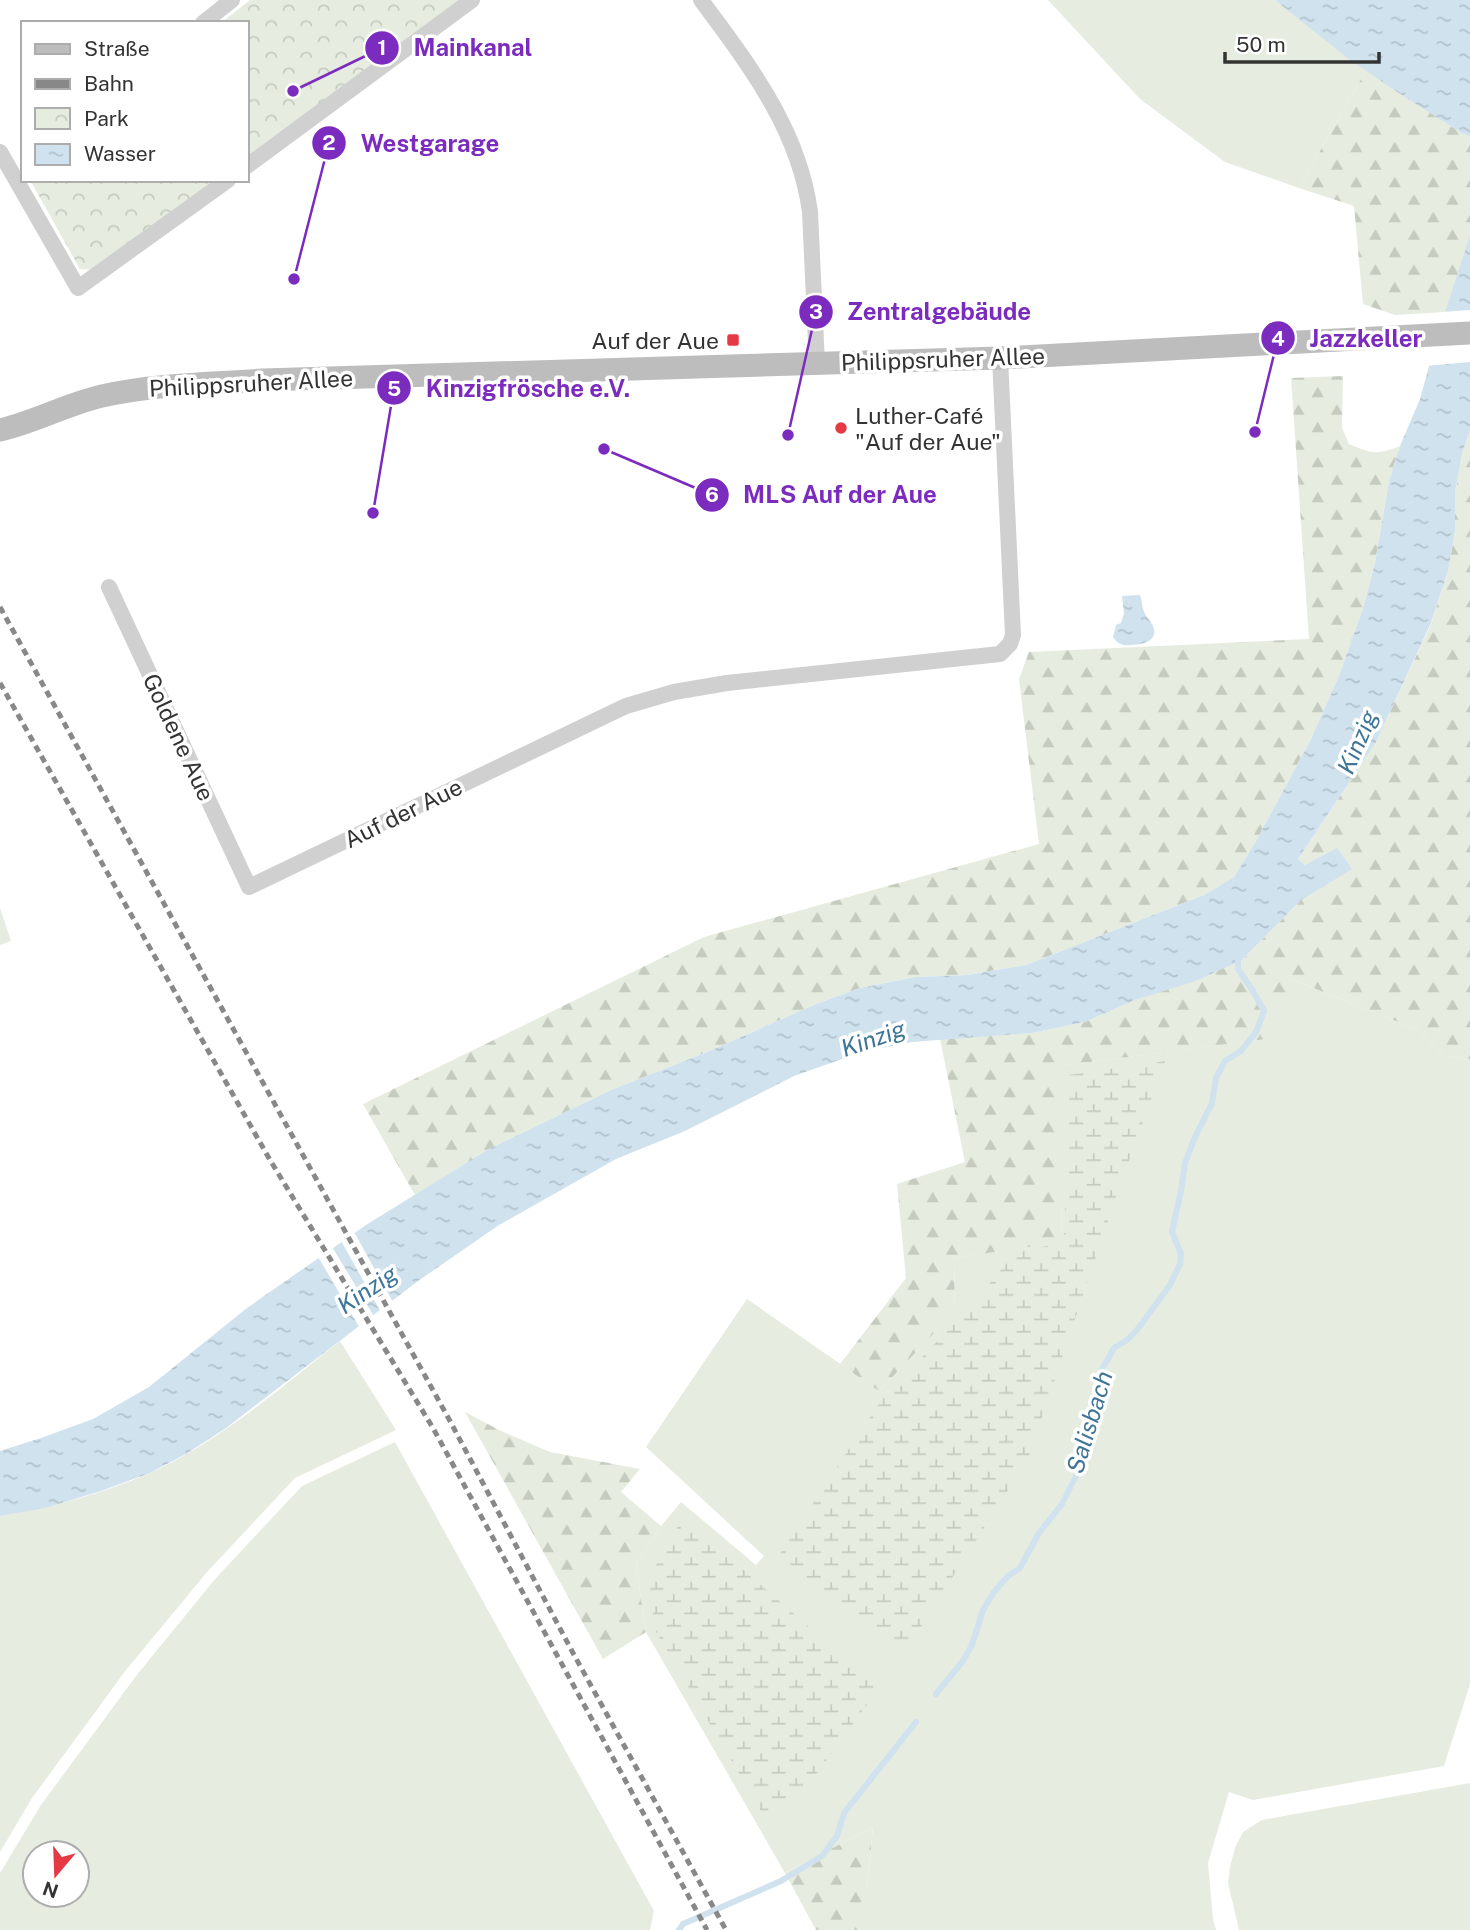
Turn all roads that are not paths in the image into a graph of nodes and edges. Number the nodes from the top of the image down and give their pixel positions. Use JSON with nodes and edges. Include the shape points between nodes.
{"nodes":[{"id":1,"x":232,"y":0,"type":"edge"},
{"id":2,"x":472,"y":0,"type":"edge"},
{"id":3,"x":701,"y":0,"type":"edge"},
{"id":4,"x":206,"y":21,"type":"edge"},
{"id":5,"x":0,"y":152,"type":"edge"},
{"id":6,"x":21,"y":159,"type":"edge"},
{"id":7,"x":248,"y":165,"type":"edge"},
{"id":8,"x":9,"y":168,"type":"junction"},
{"id":9,"x":225,"y":182,"type":"edge"},
{"id":10,"x":1470,"y":332,"type":"edge"},
{"id":11,"x":1000,"y":358,"type":"junction"},
{"id":12,"x":817,"y":364,"type":"junction"},
{"id":13,"x":1,"y":431,"type":"edge"},
{"id":14,"x":109,"y":587,"type":"dead end"},
{"id":15,"x":249,"y":887,"type":"joint"}],
"edges":[{"from":1,"to":4,"type":"street"},
{"from":2,"to":7,"type":"street"},
{"from":3,"to":12,"type":"street","via":[[763,86],[798,156],[810,212]]},
{"from":5,"to":8,"type":"street"},
{"from":6,"to":8,"type":"street"},
{"from":8,"to":9,"type":"street","via":[[78,288]]},
{"from":10,"to":11,"type":"main road","name":"Philippsruher Allee"},
{"from":11,"to":12,"type":"main road","name":"Philippsruher Allee"},
{"from":11,"to":15,"type":"street","name":"Auf der Aue","via":[[1013,635],[1000,654],[727,683],[626,706]]},
{"from":12,"to":13,"type":"main road","name":"Philippsruher Allee","via":[[149,387],[70,404]]},
{"from":14,"to":15,"type":"street","name":"Goldene Aue"}]}
